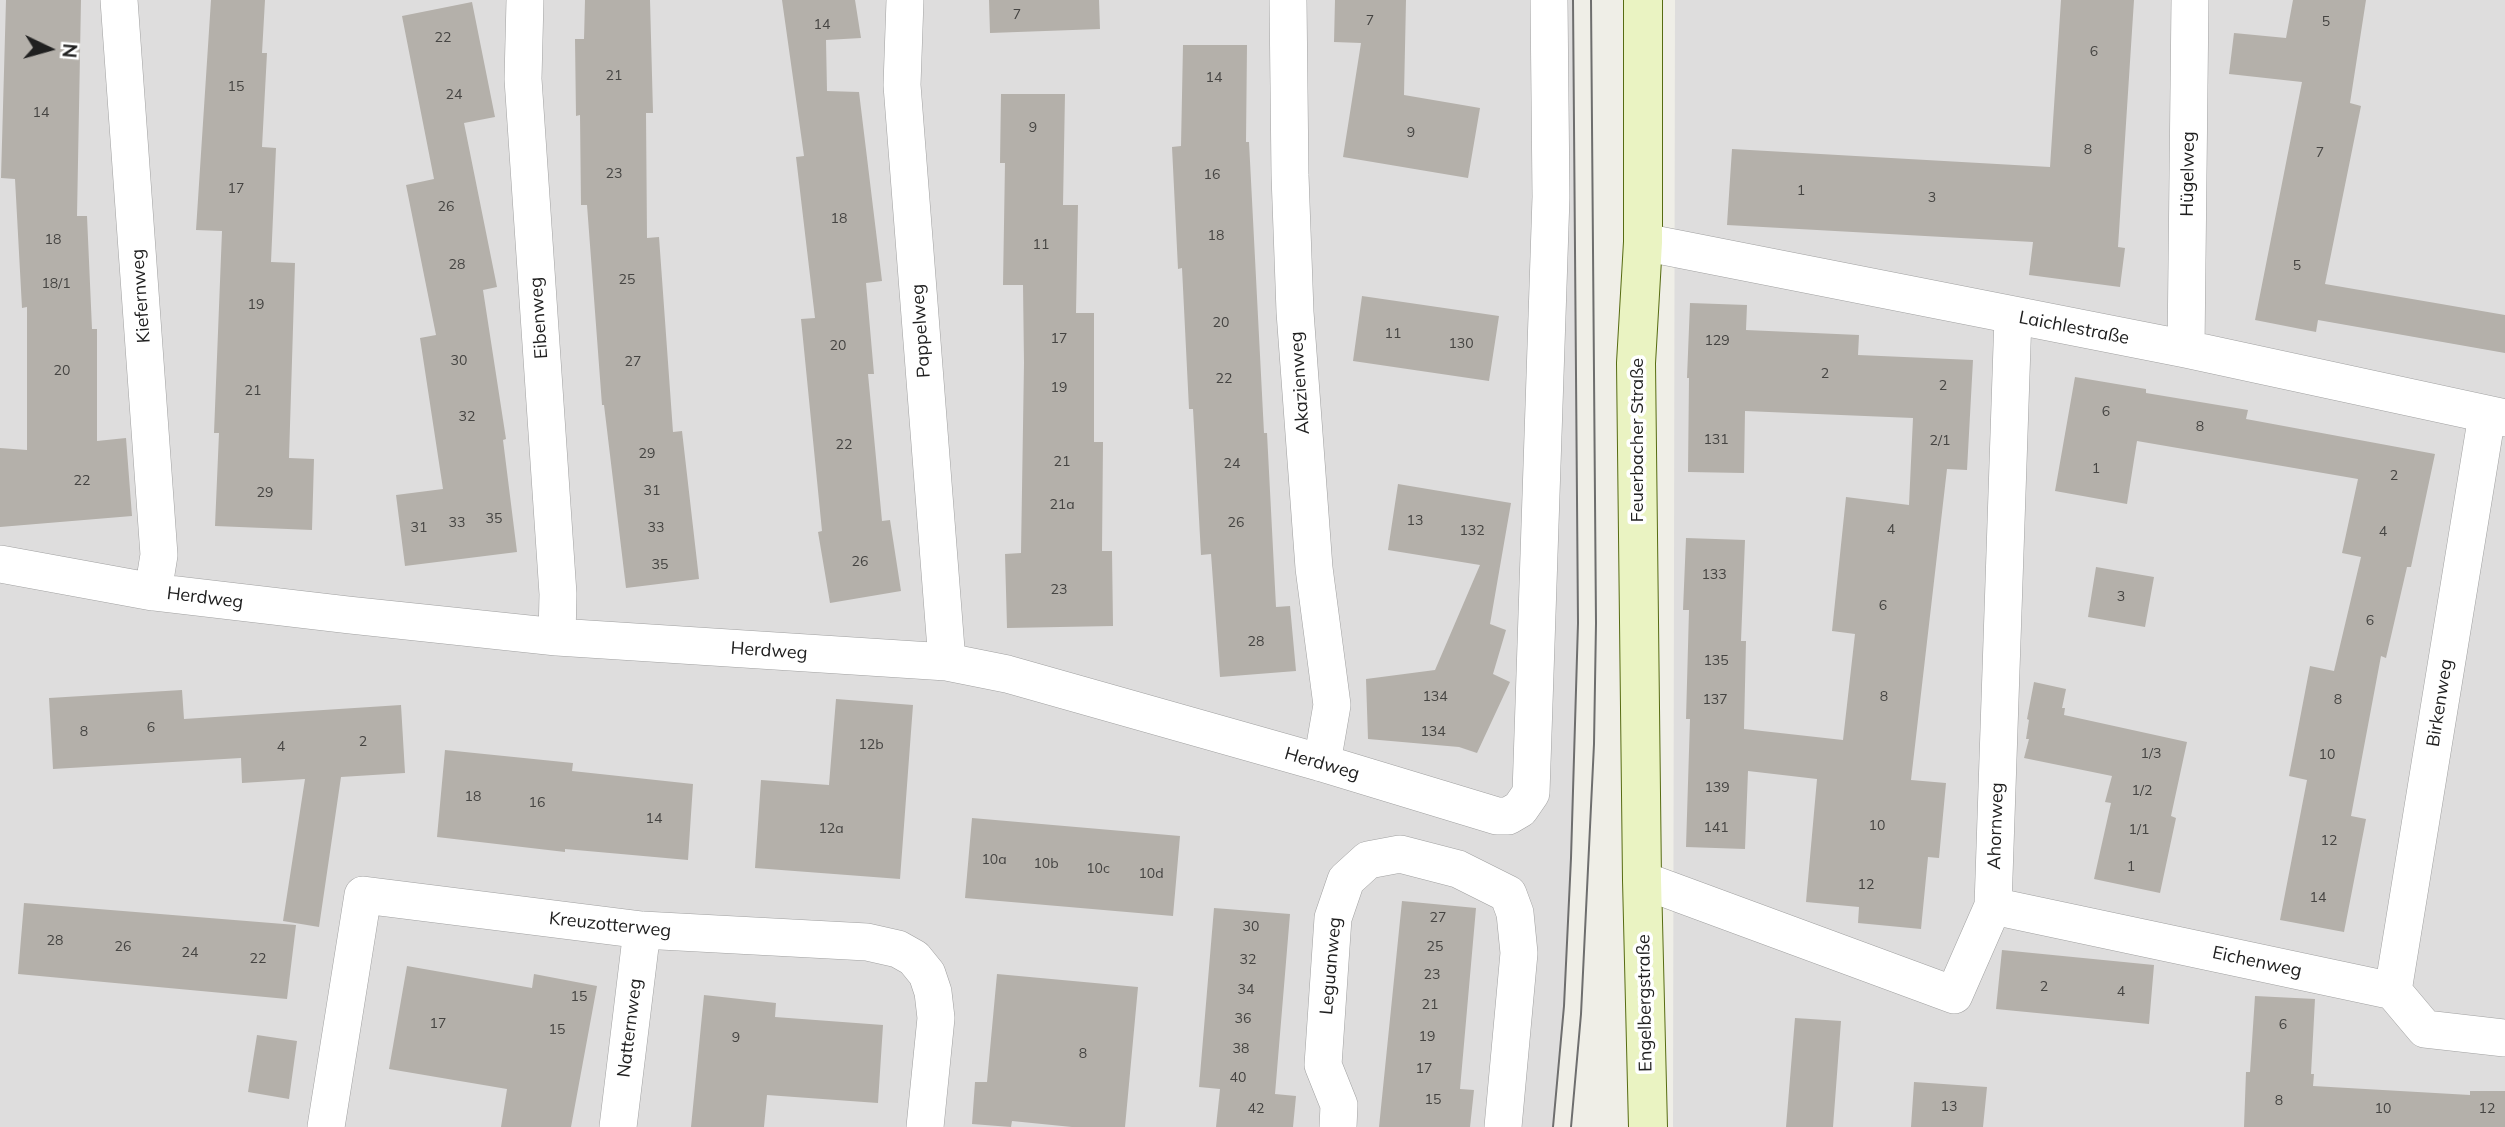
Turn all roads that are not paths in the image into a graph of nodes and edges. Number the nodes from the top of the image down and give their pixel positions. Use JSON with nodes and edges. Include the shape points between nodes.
{"nodes":[{"id":1,"x":119,"y":0,"type":"edge"},
{"id":2,"x":525,"y":0,"type":"edge"},
{"id":3,"x":905,"y":0,"type":"edge"},
{"id":4,"x":1288,"y":0,"type":"edge"},
{"id":5,"x":1549,"y":0,"type":"edge"},
{"id":6,"x":1643,"y":0,"type":"edge"},
{"id":7,"x":2190,"y":0,"type":"edge"},
{"id":8,"x":1643,"y":242,"type":"junction"},
{"id":9,"x":2013,"y":316,"type":"junction"},
{"id":10,"x":2186,"y":349,"type":"junction"},
{"id":11,"x":2496,"y":416,"type":"edge"},
{"id":12,"x":0,"y":564,"type":"edge"},
{"id":13,"x":153,"y":592,"type":"junction"},
{"id":14,"x":557,"y":637,"type":"junction"},
{"id":15,"x":947,"y":662,"type":"junction"},
{"id":16,"x":1322,"y":763,"type":"junction"},
{"id":17,"x":1642,"y":880,"type":"junction"},
{"id":18,"x":1993,"y":906,"type":"junction"},
{"id":19,"x":642,"y":930,"type":"junction"},
{"id":20,"x":2393,"y":991,"type":"junction"},
{"id":21,"x":2505,"y":1038,"type":"edge"},
{"id":22,"x":326,"y":1127,"type":"edge"},
{"id":23,"x":618,"y":1127,"type":"edge"},
{"id":24,"x":925,"y":1127,"type":"edge"},
{"id":25,"x":1338,"y":1127,"type":"edge"},
{"id":26,"x":1503,"y":1127,"type":"edge"},
{"id":27,"x":1648,"y":1127,"type":"edge"}],
"edges":[{"from":1,"to":13,"type":"street","name":"Kiefernweg","via":[[159,555]]},
{"from":2,"to":14,"type":"street","name":"Eibenweg","via":[[523,79],[558,594]]},
{"from":3,"to":15,"type":"street","name":"Pappelweg","via":[[902,85]]},
{"from":4,"to":16,"type":"street","name":"Akazienweg","via":[[1295,312],[1314,568],[1332,705]]},
{"from":5,"to":16,"type":"street","name":"Herdweg","via":[[1551,197],[1531,793],[1509,813]]},
{"from":6,"to":8,"type":"main road","name":"Feuerbacher Straße"},
{"from":7,"to":10,"type":"street","name":"Hügelweg"},
{"from":8,"to":9,"type":"street","name":"Laichlestraße"},
{"from":8,"to":17,"type":"main road","name":"Feuerbacher Straße","via":[[1636,363]]},
{"from":9,"to":10,"type":"street","name":"Laichlestraße"},
{"from":9,"to":18,"type":"street","name":"Ahornweg"},
{"from":10,"to":11,"type":"street","name":"Laichlestraße"},
{"from":11,"to":20,"type":"street","name":"Birkenweg"},
{"from":12,"to":13,"type":"street","name":"Herdweg"},
{"from":13,"to":14,"type":"street","name":"Herdweg"},
{"from":14,"to":15,"type":"street","name":"Herdweg"},
{"from":15,"to":16,"type":"street","name":"Herdweg","via":[[1007,674]]},
{"from":17,"to":18,"type":"street","name":"Ahornweg","via":[[1954,995]]},
{"from":17,"to":27,"type":"main road","name":"Engelbergstraße"},
{"from":18,"to":20,"type":"street","name":"Eichenweg"},
{"from":19,"to":22,"type":"street","name":"Kreuzotterweg","via":[[363,895]]},
{"from":19,"to":23,"type":"street","name":"Natternweg"},
{"from":19,"to":24,"type":"street","name":"Kreuzotterweg","via":[[867,942],[915,958],[927,974],[936,1017]]},
{"from":20,"to":21,"type":"street","via":[[2425,1029]]},
{"from":25,"to":26,"type":"street","name":"Leguanweg","via":[[1339,1105],[1323,1065],[1333,918],[1346,880],[1368,860],[1400,854],[1458,869],[1508,894],[1515,914],[1518,953]]}]}
